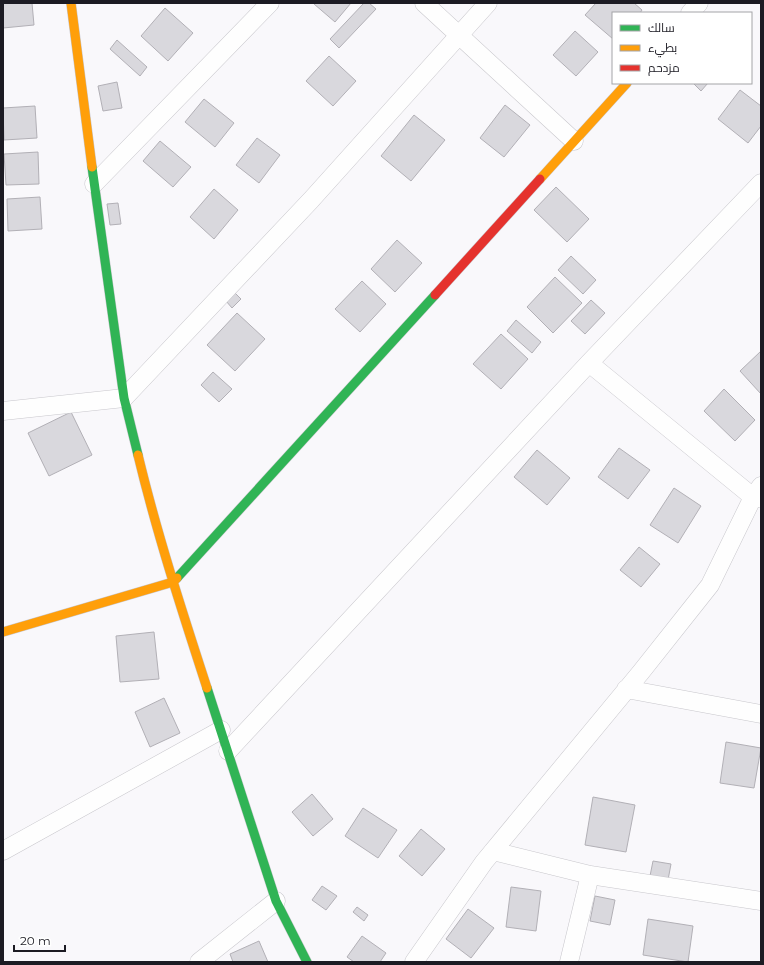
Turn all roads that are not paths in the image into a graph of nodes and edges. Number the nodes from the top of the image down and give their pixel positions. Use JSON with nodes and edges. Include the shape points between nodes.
{"nodes":[{"id":1,"x":72,"y":3,"type":"edge"},
{"id":2,"x":270,"y":3,"type":"edge"},
{"id":3,"x":424,"y":3,"type":"edge"},
{"id":4,"x":488,"y":3,"type":"edge"},
{"id":5,"x":459,"y":36,"type":"junction"},
{"id":6,"x":626,"y":84,"type":"edge"},
{"id":7,"x":574,"y":141,"type":"junction"},
{"id":8,"x":761,"y":183,"type":"edge"},
{"id":9,"x":94,"y":184,"type":"junction"},
{"id":10,"x":589,"y":363,"type":"junction"},
{"id":11,"x":124,"y":398,"type":"junction"},
{"id":12,"x":3,"y":411,"type":"edge"},
{"id":13,"x":758,"y":494,"type":"edge"},
{"id":14,"x":173,"y":582,"type":"junction"},
{"id":15,"x":3,"y":632,"type":"edge"},
{"id":16,"x":626,"y":689,"type":"junction"},
{"id":17,"x":761,"y":714,"type":"edge"},
{"id":18,"x":221,"y":730,"type":"junction"},
{"id":19,"x":228,"y":751,"type":"junction"},
{"id":20,"x":3,"y":851,"type":"edge"},
{"id":21,"x":493,"y":851,"type":"junction"},
{"id":22,"x":590,"y":875,"type":"junction"},
{"id":23,"x":761,"y":900,"type":"edge"},
{"id":24,"x":276,"y":901,"type":"junction"},
{"id":25,"x":199,"y":962,"type":"edge"},
{"id":26,"x":307,"y":962,"type":"edge"},
{"id":27,"x":414,"y":962,"type":"edge"},
{"id":28,"x":569,"y":962,"type":"edge"}],
"edges":[{"from":1,"to":9,"type":"street"},
{"from":2,"to":9,"type":"street"},
{"from":3,"to":5,"type":"street"},
{"from":4,"to":5,"type":"street"},
{"from":5,"to":7,"type":"street"},
{"from":5,"to":11,"type":"street","via":[[312,200]]},
{"from":6,"to":7,"type":"street"},
{"from":7,"to":14,"type":"street"},
{"from":8,"to":10,"type":"street"},
{"from":9,"to":11,"type":"street"},
{"from":10,"to":13,"type":"street"},
{"from":10,"to":19,"type":"street"},
{"from":11,"to":12,"type":"street"},
{"from":11,"to":14,"type":"street","via":[[145,485]]},
{"from":13,"to":16,"type":"street","via":[[710,585]]},
{"from":14,"to":15,"type":"street"},
{"from":14,"to":18,"type":"street"},
{"from":16,"to":17,"type":"street"},
{"from":16,"to":21,"type":"street"},
{"from":18,"to":19,"type":"street"},
{"from":18,"to":20,"type":"street"},
{"from":19,"to":24,"type":"street"},
{"from":21,"to":22,"type":"street"},
{"from":21,"to":27,"type":"street"},
{"from":22,"to":23,"type":"street"},
{"from":22,"to":28,"type":"street"},
{"from":24,"to":25,"type":"street"},
{"from":24,"to":26,"type":"street"}]}
